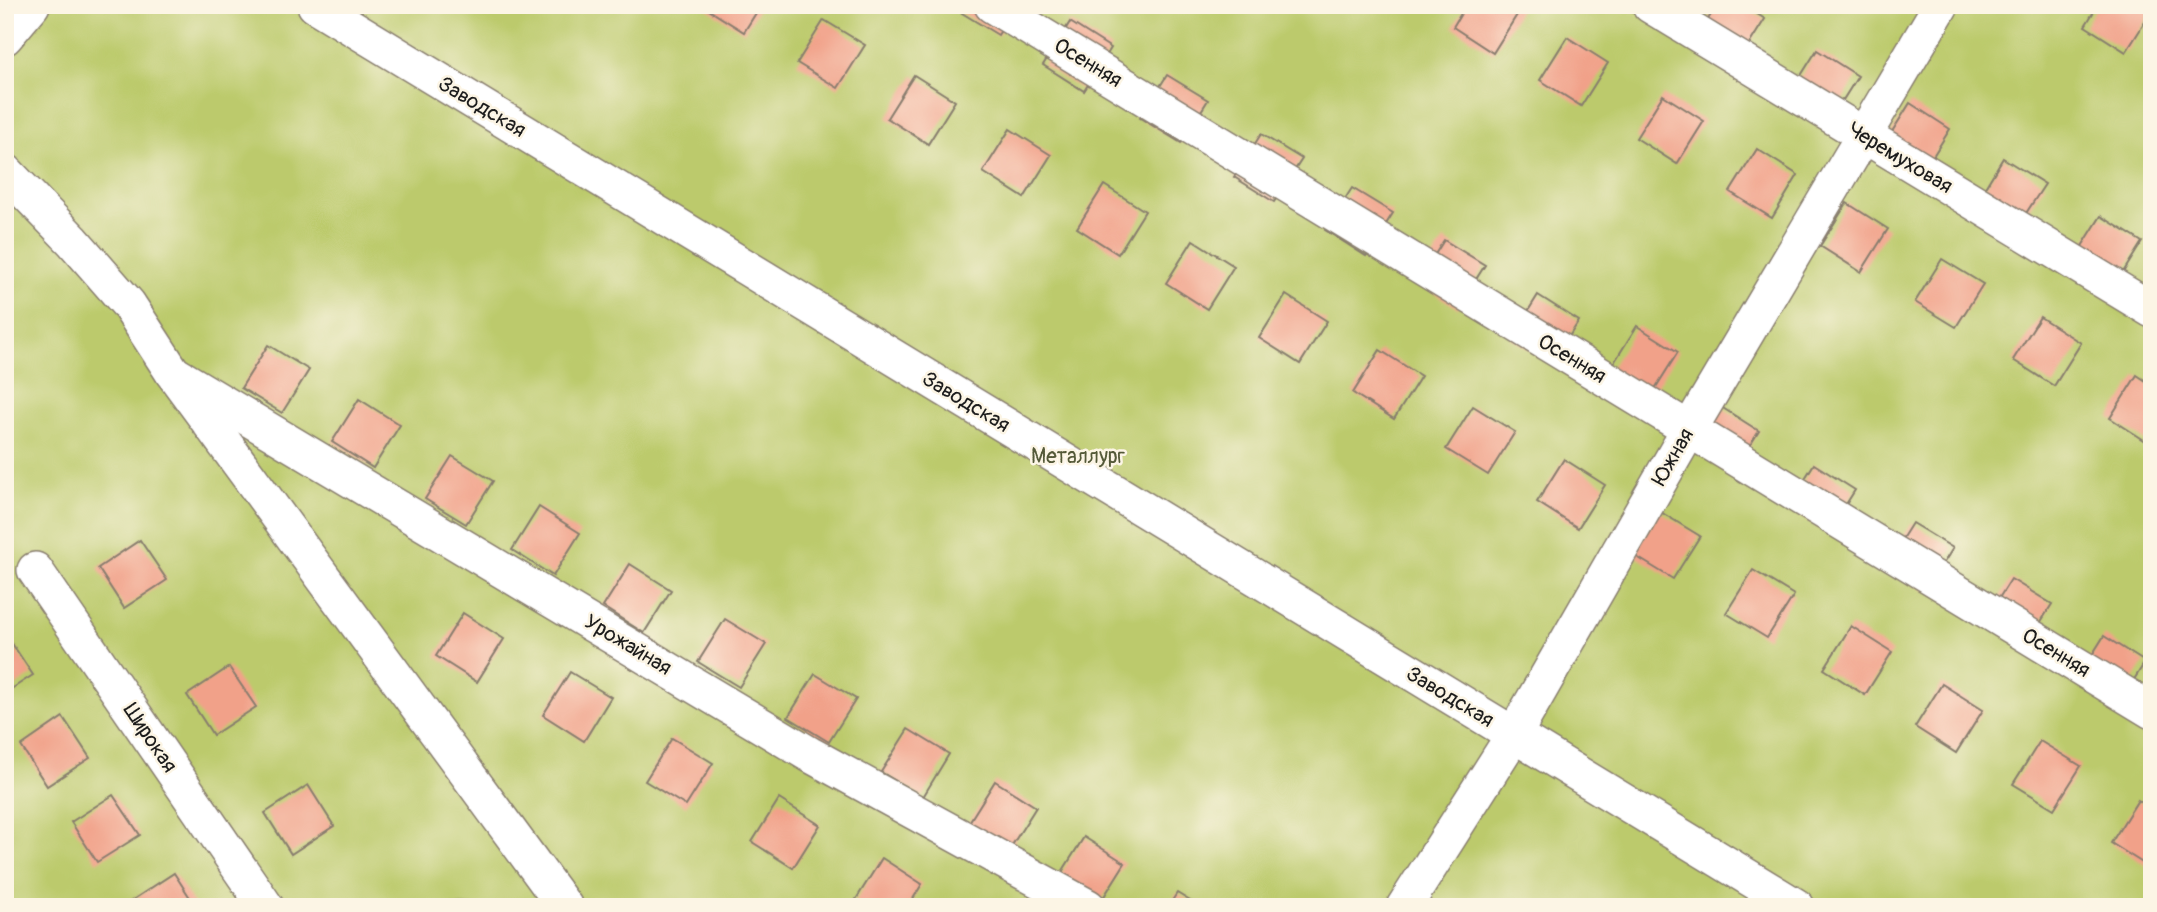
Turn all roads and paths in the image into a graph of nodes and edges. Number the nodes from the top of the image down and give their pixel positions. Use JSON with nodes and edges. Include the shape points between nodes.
{"nodes":[{"id":1,"x":32,"y":5,"type":"edge"},
{"id":2,"x":315,"y":5,"type":"edge"},
{"id":3,"x":992,"y":5,"type":"edge"},
{"id":4,"x":1650,"y":5,"type":"edge"},
{"id":5,"x":1941,"y":5,"type":"edge"},
{"id":6,"x":5,"y":37,"type":"edge"},
{"id":7,"x":1863,"y":135,"type":"junction"},
{"id":8,"x":5,"y":171,"type":"edge"},
{"id":9,"x":2152,"y":310,"type":"edge"},
{"id":10,"x":173,"y":373,"type":"junction"},
{"id":11,"x":1689,"y":430,"type":"junction"},
{"id":12,"x":35,"y":570,"type":"dead end"},
{"id":13,"x":2152,"y":711,"type":"edge"},
{"id":14,"x":1513,"y":736,"type":"junction"},
{"id":15,"x":266,"y":907,"type":"edge"},
{"id":16,"x":565,"y":907,"type":"edge"},
{"id":17,"x":1088,"y":907,"type":"edge"},
{"id":18,"x":1404,"y":907,"type":"edge"},
{"id":19,"x":1797,"y":907,"type":"edge"}],
"edges":[{"from":1,"to":6,"type":"street"},
{"from":2,"to":14,"type":"street","name":"Заводская"},
{"from":3,"to":11,"type":"street","name":"Осенняя"},
{"from":4,"to":7,"type":"street","name":"Черемуховая"},
{"from":5,"to":7,"type":"street","name":"Южная"},
{"from":7,"to":9,"type":"street","name":"Черемуховая"},
{"from":7,"to":11,"type":"street","name":"Южная"},
{"from":8,"to":10,"type":"street","via":[[128,304]]},
{"from":10,"to":16,"type":"street"},
{"from":10,"to":17,"type":"street","name":"Урожайная","via":[[809,754]]},
{"from":11,"to":13,"type":"street","name":"Осенняя"},
{"from":11,"to":14,"type":"street","name":"Южная"},
{"from":12,"to":15,"type":"street","name":"Широкая"},
{"from":14,"to":18,"type":"street","name":"Южная"},
{"from":14,"to":19,"type":"street","name":"Заводская"}]}
